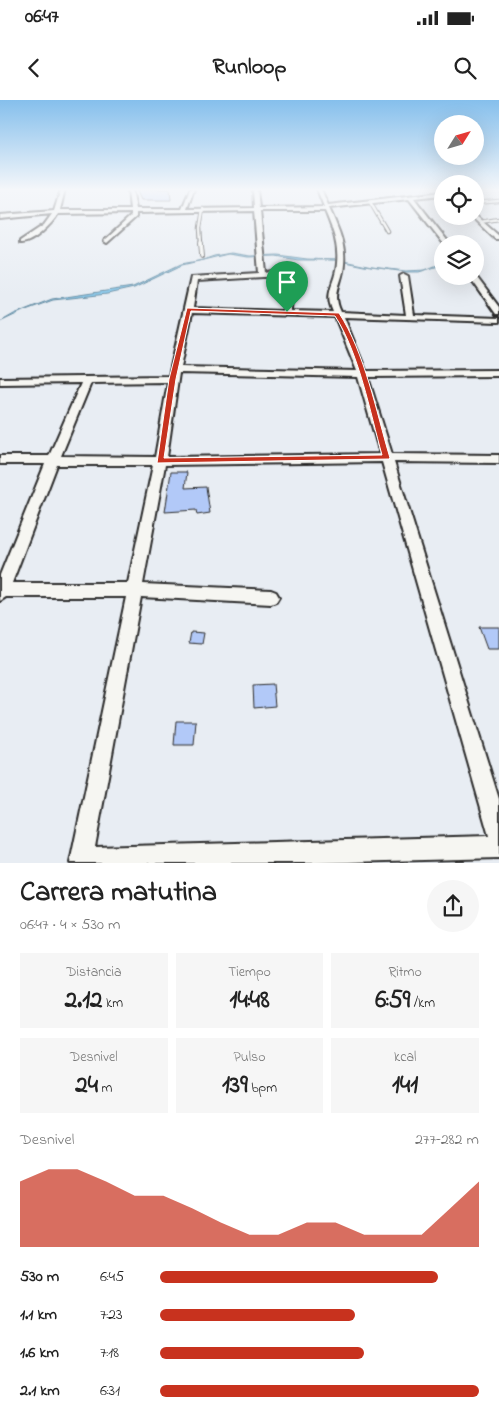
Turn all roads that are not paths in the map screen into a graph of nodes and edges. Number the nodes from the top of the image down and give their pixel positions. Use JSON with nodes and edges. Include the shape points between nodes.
{"nodes":[{"id":1,"x":49,"y":225,"type":"edge"},
{"id":2,"x":125,"y":225,"type":"edge"},
{"id":3,"x":201,"y":225,"type":"edge"},
{"id":4,"x":258,"y":225,"type":"edge"},
{"id":5,"x":333,"y":225,"type":"edge"},
{"id":6,"x":384,"y":225,"type":"edge"},
{"id":7,"x":432,"y":225,"type":"edge"},
{"id":8,"x":483,"y":225,"type":"edge"},
{"id":9,"x":388,"y":231,"type":"dead end"},
{"id":10,"x":440,"y":235,"type":"edge"},
{"id":11,"x":498,"y":238,"type":"edge"},
{"id":12,"x":107,"y":241,"type":"dead end"},
{"id":13,"x":22,"y":242,"type":"dead end"},
{"id":14,"x":202,"y":256,"type":"dead end"},
{"id":15,"x":263,"y":275,"type":"junction"},
{"id":16,"x":404,"y":276,"type":"dead end"},
{"id":17,"x":479,"y":285,"type":"edge"},
{"id":18,"x":189,"y":310,"type":"junction"},
{"id":19,"x":287,"y":312,"type":"junction"},
{"id":20,"x":499,"y":312,"type":"edge"},
{"id":21,"x":337,"y":314,"type":"junction"},
{"id":22,"x":410,"y":317,"type":"junction"},
{"id":23,"x":499,"y":320,"type":"edge"},
{"id":24,"x":499,"y":373,"type":"edge"},
{"id":25,"x":361,"y":374,"type":"junction"},
{"id":26,"x":174,"y":375,"type":"junction"},
{"id":27,"x":88,"y":379,"type":"junction"},
{"id":28,"x":0,"y":381,"type":"edge"},
{"id":29,"x":386,"y":458,"type":"junction"},
{"id":30,"x":499,"y":459,"type":"edge"},
{"id":31,"x":0,"y":460,"type":"edge"},
{"id":32,"x":53,"y":460,"type":"junction"},
{"id":33,"x":160,"y":461,"type":"junction"},
{"id":34,"x":134,"y":590,"type":"junction"},
{"id":35,"x":1,"y":591,"type":"edge"},
{"id":36,"x":271,"y":597,"type":"dead end"},
{"id":37,"x":499,"y":834,"type":"edge"},
{"id":38,"x":499,"y":847,"type":"edge"},
{"id":39,"x":82,"y":860,"type":"edge"}],
"edges":[{"from":1,"to":13,"type":"street"},
{"from":2,"to":12,"type":"street"},
{"from":3,"to":14,"type":"lane"},
{"from":4,"to":15,"type":"street"},
{"from":5,"to":21,"type":"street","via":[[339,239],[340,265],[333,304]]},
{"from":6,"to":9,"type":"lane"},
{"from":7,"to":10,"type":"street"},
{"from":8,"to":11,"type":"street"},
{"from":15,"to":18,"type":"street","via":[[194,279]]},
{"from":15,"to":19,"type":"street","via":[[287,277]]},
{"from":16,"to":22,"type":"street"},
{"from":17,"to":20,"type":"street"},
{"from":18,"to":19,"type":"street"},
{"from":18,"to":26,"type":"street"},
{"from":19,"to":21,"type":"street"},
{"from":21,"to":22,"type":"street"},
{"from":21,"to":25,"type":"street"},
{"from":22,"to":23,"type":"street"},
{"from":24,"to":25,"type":"street"},
{"from":25,"to":26,"type":"street"},
{"from":25,"to":29,"type":"street"},
{"from":26,"to":27,"type":"street"},
{"from":26,"to":33,"type":"street"},
{"from":27,"to":28,"type":"street"},
{"from":27,"to":32,"type":"street"},
{"from":29,"to":30,"type":"street"},
{"from":29,"to":33,"type":"street"},
{"from":29,"to":37,"type":"street"},
{"from":31,"to":32,"type":"street"},
{"from":32,"to":33,"type":"street"},
{"from":32,"to":35,"type":"street"},
{"from":33,"to":34,"type":"street"},
{"from":34,"to":35,"type":"street"},
{"from":34,"to":36,"type":"street"},
{"from":34,"to":39,"type":"street"},
{"from":38,"to":39,"type":"street"}]}
